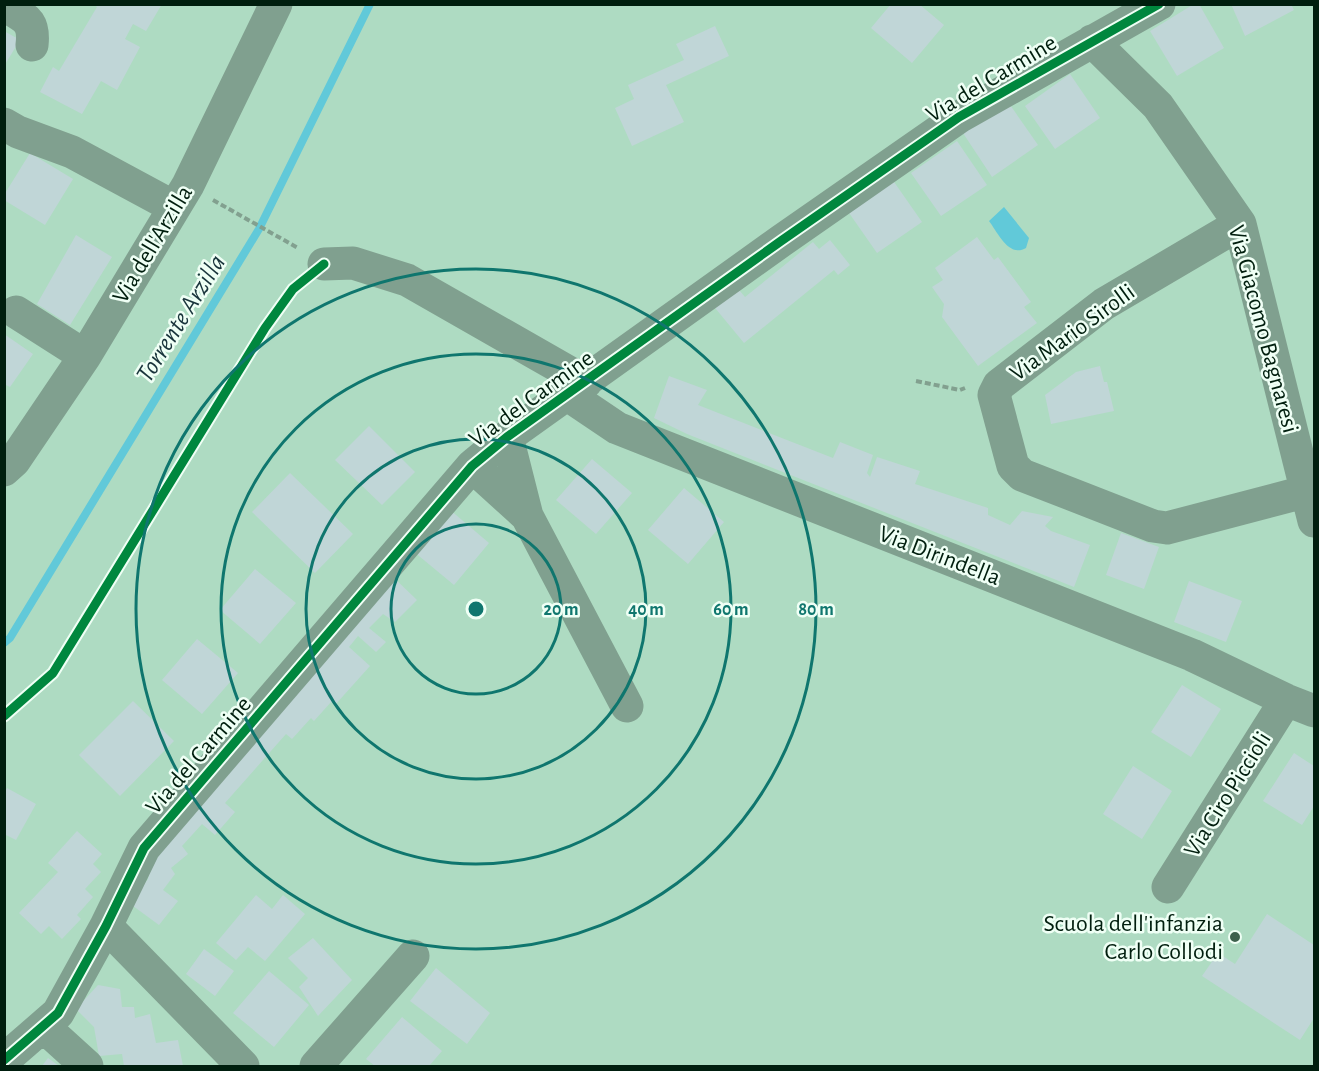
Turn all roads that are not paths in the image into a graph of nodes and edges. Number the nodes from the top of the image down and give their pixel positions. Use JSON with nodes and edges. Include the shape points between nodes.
{"nodes":[{"id":1,"x":276,"y":4,"type":"edge"},
{"id":2,"x":1159,"y":4,"type":"edge"},
{"id":3,"x":4,"y":5,"type":"edge"},
{"id":4,"x":1092,"y":41,"type":"junction"},
{"id":5,"x":32,"y":45,"type":"dead end"},
{"id":6,"x":4,"y":124,"type":"edge"},
{"id":7,"x":174,"y":207,"type":"junction"},
{"id":8,"x":1240,"y":224,"type":"junction"},
{"id":9,"x":324,"y":264,"type":"road end"},
{"id":10,"x":16,"y":312,"type":"dead end"},
{"id":11,"x":85,"y":356,"type":"junction"},
{"id":12,"x":577,"y":388,"type":"junction"},
{"id":13,"x":507,"y":437,"type":"junction"},
{"id":14,"x":472,"y":466,"type":"junction"},
{"id":15,"x":4,"y":470,"type":"edge"},
{"id":16,"x":1311,"y":506,"type":"edge"},
{"id":17,"x":527,"y":516,"type":"junction"},
{"id":18,"x":627,"y":706,"type":"dead end"},
{"id":19,"x":1300,"y":706,"type":"edge"},
{"id":20,"x":1168,"y":887,"type":"dead end"},
{"id":21,"x":106,"y":926,"type":"junction"},
{"id":22,"x":413,"y":956,"type":"dead end"},
{"id":23,"x":43,"y":1026,"type":"junction"},
{"id":24,"x":4,"y":1060,"type":"edge"},
{"id":25,"x":87,"y":1066,"type":"edge"},
{"id":26,"x":243,"y":1066,"type":"edge"},
{"id":27,"x":316,"y":1066,"type":"edge"}],
"edges":[{"from":1,"to":7,"type":"street","name":"Via dell'Arzilla"},
{"from":2,"to":4,"type":"street","name":"Via del Carmine"},
{"from":3,"to":5,"type":"street","via":[[30,23],[34,31]]},
{"from":4,"to":8,"type":"street","name":"Via Giacomo Bagnaresi","via":[[1158,106]]},
{"from":4,"to":12,"type":"street","name":"Via del Carmine","via":[[959,117]]},
{"from":6,"to":7,"type":"street","via":[[72,152]]},
{"from":7,"to":11,"type":"street","name":"Via dell'Arzilla"},
{"from":8,"to":16,"type":"street","name":"Via Giacomo Bagnaresi"},
{"from":8,"to":16,"type":"street","name":"Via Mario Sirolli","via":[[1104,304],[999,385],[994,396],[1013,466],[1022,475],[1153,526],[1167,528]]},
{"from":9,"to":12,"type":"street","name":"Via Dirindella","via":[[353,262],[407,280]]},
{"from":10,"to":11,"type":"street"},
{"from":11,"to":15,"type":"street","name":"Via dell'Arzilla"},
{"from":12,"to":13,"type":"street","name":"Via del Carmine"},
{"from":12,"to":19,"type":"street","name":"Via Dirindella","via":[[617,428],[1192,655]]},
{"from":13,"to":14,"type":"street","name":"Via del Carmine"},
{"from":13,"to":17,"type":"street"},
{"from":14,"to":17,"type":"street"},
{"from":14,"to":21,"type":"street","name":"Via del Carmine","via":[[144,848]]},
{"from":17,"to":18,"type":"street"},
{"from":19,"to":20,"type":"street","name":"Via Ciro Piccioli"},
{"from":21,"to":23,"type":"street","name":"Via del Carmine","via":[[58,1013]]},
{"from":21,"to":26,"type":"street"},
{"from":22,"to":27,"type":"street"},
{"from":23,"to":24,"type":"street","name":"Via del Carmine"},
{"from":23,"to":25,"type":"street"}]}
